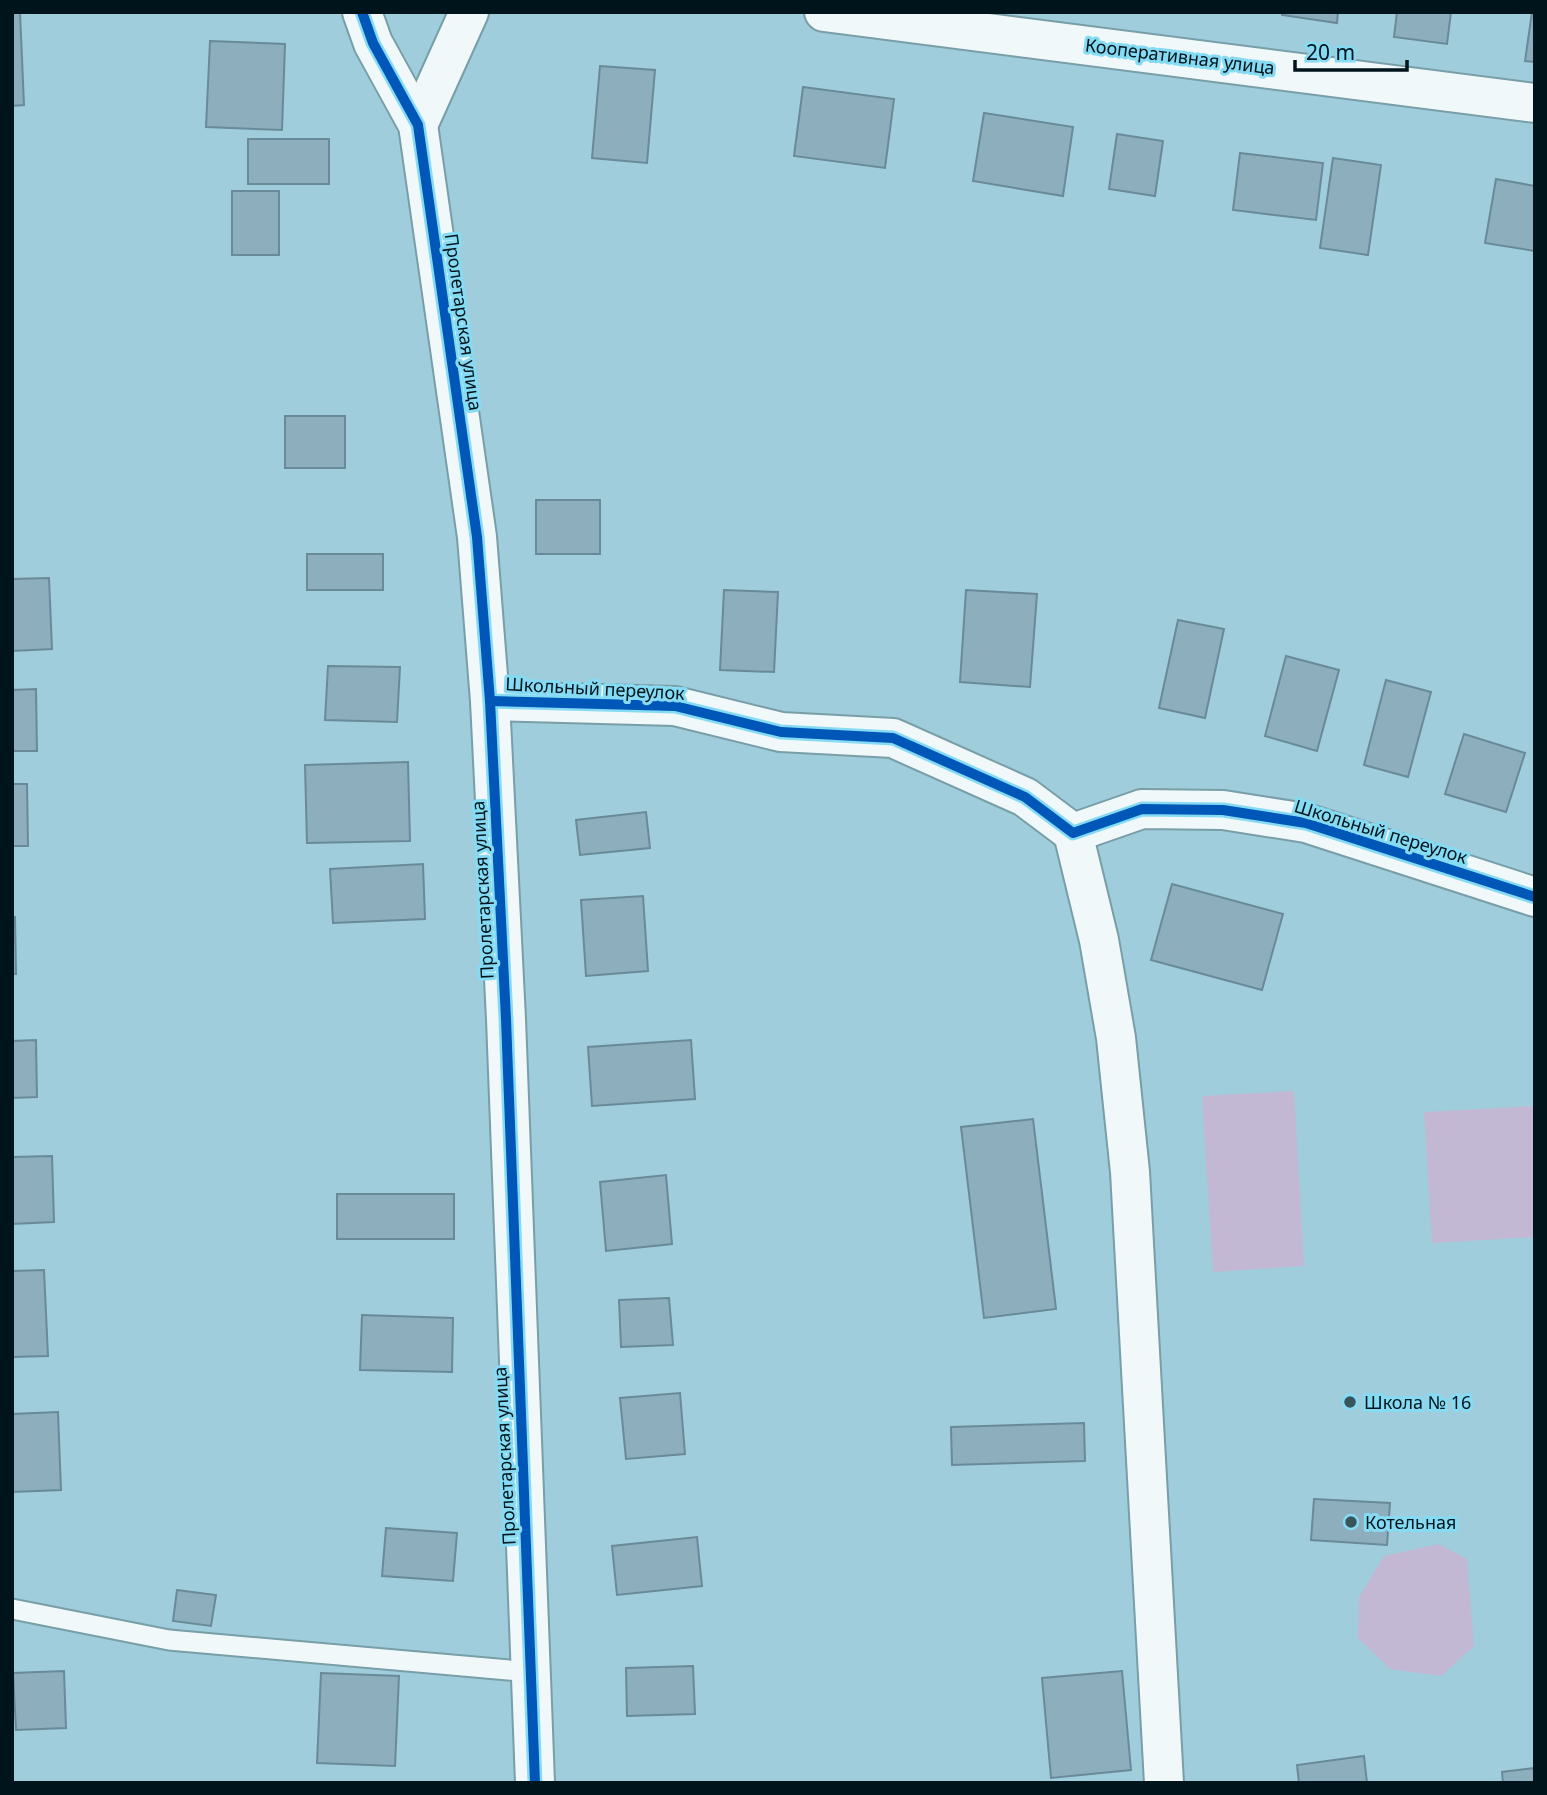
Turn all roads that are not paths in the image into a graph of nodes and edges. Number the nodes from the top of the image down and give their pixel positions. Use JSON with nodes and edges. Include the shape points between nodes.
{"nodes":[{"id":1,"x":362,"y":12,"type":"edge"},
{"id":2,"x":469,"y":12,"type":"edge"},
{"id":3,"x":824,"y":12,"type":"edge"},
{"id":4,"x":1535,"y":103,"type":"edge"},
{"id":5,"x":418,"y":125,"type":"junction"},
{"id":6,"x":490,"y":701,"type":"junction"},
{"id":7,"x":1073,"y":833,"type":"junction"},
{"id":8,"x":1535,"y":897,"type":"edge"},
{"id":9,"x":12,"y":1609,"type":"edge"},
{"id":10,"x":531,"y":1672,"type":"junction"},
{"id":11,"x":535,"y":1783,"type":"edge"},
{"id":12,"x":1164,"y":1783,"type":"edge"}],
"edges":[{"from":1,"to":5,"type":"street","name":"Пролетарская улица","via":[[373,43]]},
{"from":2,"to":5,"type":"street"},
{"from":3,"to":4,"type":"street","name":"Кооперативная улица"},
{"from":5,"to":6,"type":"street","name":"Пролетарская улица","via":[[477,537]]},
{"from":6,"to":7,"type":"street","name":"Школьный переулок","via":[[675,706],[780,732],[893,738],[1026,797]]},
{"from":6,"to":10,"type":"street","name":"Пролетарская улица"},
{"from":7,"to":8,"type":"street","name":"Школьный переулок","via":[[1142,809],[1223,810],[1306,823]]},
{"from":7,"to":12,"type":"street","via":[[1116,1038],[1130,1172]]},
{"from":9,"to":10,"type":"lane","via":[[169,1640]]},
{"from":10,"to":11,"type":"street","name":"Пролетарская улица"}]}
